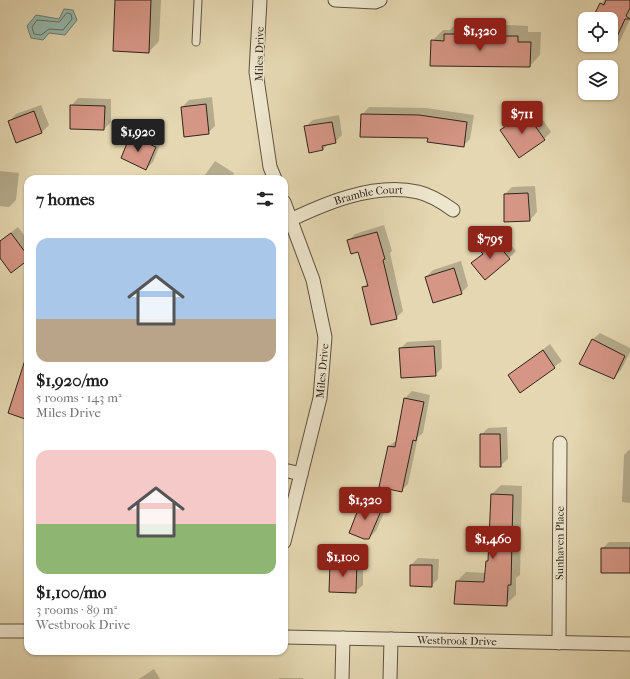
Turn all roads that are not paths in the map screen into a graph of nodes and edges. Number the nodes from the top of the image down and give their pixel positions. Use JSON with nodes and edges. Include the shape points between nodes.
{"nodes":[{"id":1,"x":198,"y":0,"type":"edge"},
{"id":2,"x":260,"y":0,"type":"edge"},
{"id":3,"x":335,"y":0,"type":"edge"},
{"id":4,"x":380,"y":0,"type":"edge"},
{"id":5,"x":196,"y":42,"type":"dead end"},
{"id":6,"x":273,"y":175,"type":"edge"},
{"id":7,"x":453,"y":210,"type":"dead end"},
{"id":8,"x":288,"y":221,"type":"edge"},
{"id":9,"x":560,"y":443,"type":"dead end"},
{"id":10,"x":288,"y":471,"type":"edge"},
{"id":11,"x":302,"y":474,"type":"junction"},
{"id":12,"x":288,"y":527,"type":"edge"},
{"id":13,"x":0,"y":631,"type":"edge"},
{"id":14,"x":24,"y":631,"type":"edge"},
{"id":15,"x":288,"y":637,"type":"edge"},
{"id":16,"x":342,"y":638,"type":"junction"},
{"id":17,"x":391,"y":639,"type":"junction"},
{"id":18,"x":559,"y":643,"type":"junction"},
{"id":19,"x":630,"y":644,"type":"edge"},
{"id":20,"x":342,"y":679,"type":"edge"},
{"id":21,"x":390,"y":679,"type":"edge"}],
"edges":[{"from":1,"to":5,"type":"lane"},
{"from":2,"to":6,"type":"street","name":"Miles Drive","via":[[256,72]]},
{"from":3,"to":4,"type":"street"},
{"from":7,"to":8,"type":"street","name":"Bramble Court","via":[[439,200],[418,192],[372,191],[344,198]]},
{"from":8,"to":11,"type":"street","name":"Miles Drive","via":[[313,280],[325,337],[320,398]]},
{"from":9,"to":18,"type":"street","name":"Sunhaven Place"},
{"from":10,"to":11,"type":"street"},
{"from":11,"to":12,"type":"street","name":"Miles Drive"},
{"from":13,"to":14,"type":"street"},
{"from":15,"to":16,"type":"street","name":"Westbrook Drive"},
{"from":16,"to":17,"type":"street","name":"Westbrook Drive"},
{"from":16,"to":20,"type":"street"},
{"from":17,"to":18,"type":"street","name":"Westbrook Drive"},
{"from":17,"to":21,"type":"street"},
{"from":18,"to":19,"type":"street","name":"Westbrook Drive"}]}
